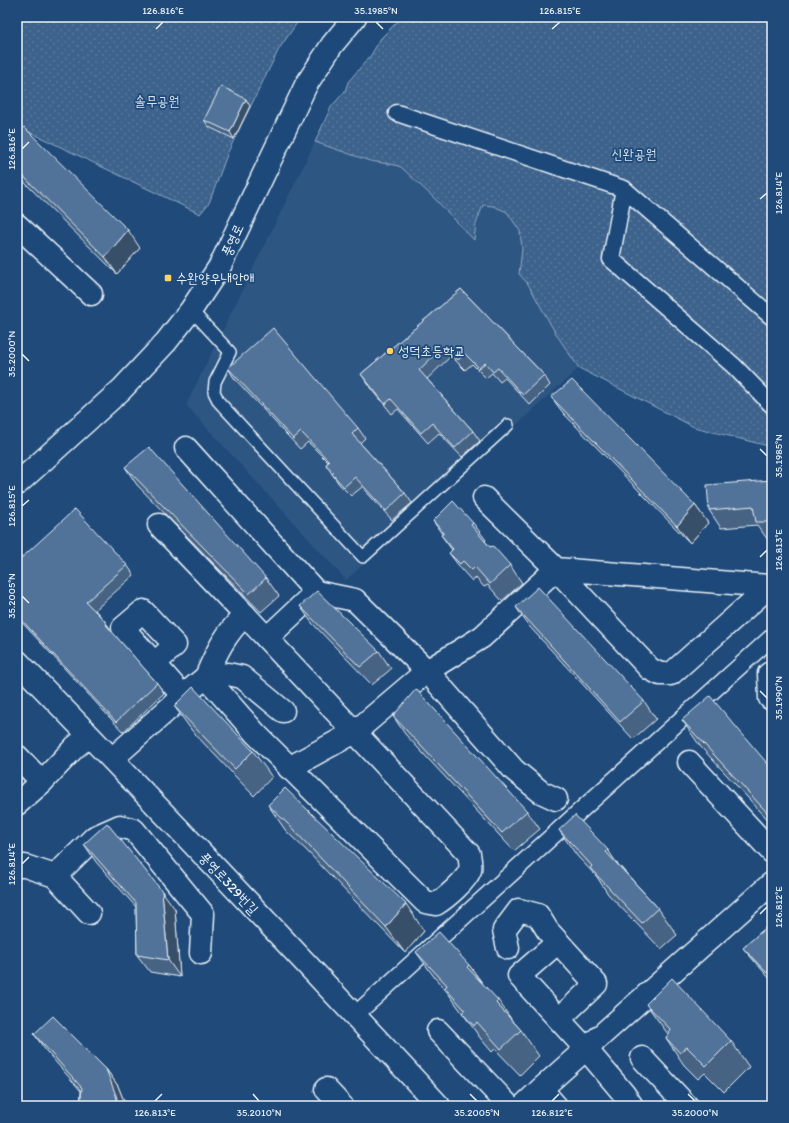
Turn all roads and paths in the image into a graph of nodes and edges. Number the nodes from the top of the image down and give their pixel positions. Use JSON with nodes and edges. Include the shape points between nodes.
{"nodes":[{"id":1,"x":355,"y":17,"type":"edge"},
{"id":2,"x":397,"y":113,"type":"dead end"},
{"id":3,"x":624,"y":189,"type":"junction"},
{"id":4,"x":17,"y":225,"type":"edge"},
{"id":5,"x":91,"y":294,"type":"dead end"},
{"id":6,"x":191,"y":310,"type":"junction"},
{"id":7,"x":772,"y":317,"type":"edge"},
{"id":8,"x":772,"y":405,"type":"edge"},
{"id":9,"x":508,"y":425,"type":"dead end"},
{"id":10,"x":186,"y":448,"type":"dead end"},
{"id":11,"x":17,"y":484,"type":"edge"},
{"id":12,"x":484,"y":498,"type":"dead end"},
{"id":13,"x":159,"y":526,"type":"edge"},
{"id":14,"x":556,"y":569,"type":"junction"},
{"id":15,"x":316,"y":592,"type":"junction"},
{"id":16,"x":246,"y":615,"type":"junction"},
{"id":17,"x":772,"y":636,"type":"edge"},
{"id":18,"x":267,"y":638,"type":"junction"},
{"id":19,"x":17,"y":662,"type":"edge"},
{"id":20,"x":154,"y":664,"type":"dead end"},
{"id":21,"x":428,"y":671,"type":"junction"},
{"id":22,"x":772,"y":672,"type":"edge"},
{"id":23,"x":208,"y":679,"type":"junction"},
{"id":24,"x":183,"y":696,"type":"junction"},
{"id":25,"x":770,"y":698,"type":"dead end"},
{"id":26,"x":283,"y":711,"type":"dead end"},
{"id":27,"x":355,"y":732,"type":"junction"},
{"id":28,"x":89,"y":736,"type":"junction"},
{"id":29,"x":17,"y":756,"type":"edge"},
{"id":30,"x":112,"y":759,"type":"junction"},
{"id":31,"x":689,"y":762,"type":"edge"},
{"id":32,"x":289,"y":768,"type":"junction"},
{"id":33,"x":42,"y":782,"type":"junction"},
{"id":34,"x":556,"y":799,"type":"dead end"},
{"id":35,"x":17,"y":804,"type":"edge"},
{"id":36,"x":772,"y":852,"type":"edge"},
{"id":37,"x":17,"y":866,"type":"edge"},
{"id":38,"x":55,"y":876,"type":"junction"},
{"id":39,"x":772,"y":883,"type":"edge"},
{"id":40,"x":89,"y":913,"type":"dead end"},
{"id":41,"x":558,"y":942,"type":"junction"},
{"id":42,"x":508,"y":948,"type":"dead end"},
{"id":43,"x":201,"y":954,"type":"dead end"},
{"id":44,"x":355,"y":1015,"type":"junction"},
{"id":45,"x":559,"y":1019,"type":"junction"},
{"id":46,"x":438,"y":1031,"type":"dead end"},
{"id":47,"x":586,"y":1049,"type":"junction"},
{"id":48,"x":642,"y":1058,"type":"dead end"},
{"id":49,"x":326,"y":1089,"type":"dead end"},
{"id":50,"x":541,"y":1089,"type":"junction"},
{"id":51,"x":342,"y":1106,"type":"edge"},
{"id":52,"x":439,"y":1106,"type":"edge"},
{"id":53,"x":509,"y":1106,"type":"edge"},
{"id":54,"x":523,"y":1106,"type":"edge"},
{"id":55,"x":556,"y":1106,"type":"edge"},
{"id":56,"x":632,"y":1106,"type":"edge"},
{"id":57,"x":687,"y":1106,"type":"edge"}],
"edges":[{"from":1,"to":6,"type":"street","name":"풍영로","via":[[332,45],[306,85],[220,266]]},
{"from":2,"to":3,"type":"street"},
{"from":3,"to":7,"type":"street"},
{"from":3,"to":8,"type":"street","via":[[611,259],[734,366]]},
{"from":4,"to":5,"type":"street"},
{"from":6,"to":9,"type":"lane","via":[[230,352],[215,382],[214,392],[219,402],[363,557]]},
{"from":6,"to":11,"type":"street","name":"풍영로","via":[[166,342],[122,388]]},
{"from":10,"to":15,"type":"street"},
{"from":12,"to":14,"type":"street"},
{"from":13,"to":16,"type":"street"},
{"from":14,"to":14,"type":"street","via":[[650,669],[660,674],[670,674],[770,586]]},
{"from":14,"to":21,"type":"street","via":[[482,637]]},
{"from":15,"to":18,"type":"street"},
{"from":15,"to":21,"type":"street","via":[[355,600]]},
{"from":16,"to":18,"type":"street"},
{"from":16,"to":23,"type":"street","via":[[234,625],[216,653]]},
{"from":17,"to":44,"type":"street"},
{"from":18,"to":27,"type":"street"},
{"from":19,"to":28,"type":"street","name":"풍영로329번길"},
{"from":20,"to":24,"type":"street"},
{"from":21,"to":27,"type":"street"},
{"from":21,"to":34,"type":"street","via":[[514,770],[541,792]]},
{"from":22,"to":25,"type":"street","via":[[769,674]]},
{"from":23,"to":24,"type":"street"},
{"from":23,"to":26,"type":"street","via":[[228,674],[242,677]]},
{"from":23,"to":32,"type":"street"},
{"from":24,"to":30,"type":"street"},
{"from":27,"to":32,"type":"street"},
{"from":27,"to":32,"type":"street","via":[[469,854],[470,870],[465,878],[436,904],[425,902],[413,892]]},
{"from":28,"to":30,"type":"street","name":"풍영로329번길"},
{"from":28,"to":33,"type":"street"},
{"from":29,"to":33,"type":"street"},
{"from":30,"to":44,"type":"street","name":"풍영로329번길"},
{"from":31,"to":36,"type":"street"},
{"from":33,"to":35,"type":"street"},
{"from":37,"to":38,"type":"street","via":[[25,866]]},
{"from":38,"to":40,"type":"street"},
{"from":38,"to":43,"type":"street","via":[[95,837],[120,826],[134,830],[203,914]]},
{"from":39,"to":47,"type":"street"},
{"from":41,"to":42,"type":"street","via":[[538,915],[520,910],[504,930]]},
{"from":41,"to":45,"type":"street","via":[[596,984]]},
{"from":41,"to":45,"type":"street","via":[[519,976]]},
{"from":44,"to":52,"type":"street","name":"풍영로329번길"},
{"from":45,"to":47,"type":"street"},
{"from":46,"to":53,"type":"street"},
{"from":47,"to":50,"type":"street"},
{"from":47,"to":56,"type":"street"},
{"from":48,"to":57,"type":"street"},
{"from":49,"to":51,"type":"street"},
{"from":50,"to":54,"type":"street"},
{"from":50,"to":55,"type":"street"}]}
